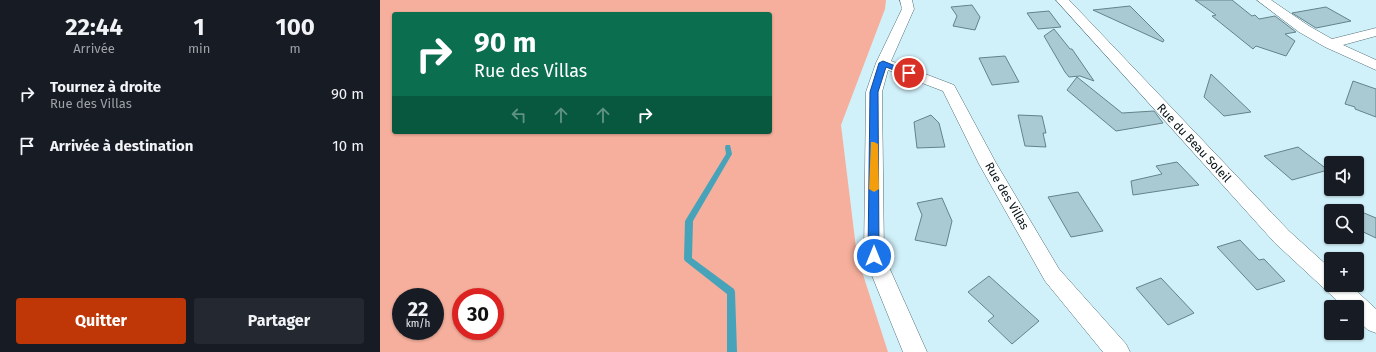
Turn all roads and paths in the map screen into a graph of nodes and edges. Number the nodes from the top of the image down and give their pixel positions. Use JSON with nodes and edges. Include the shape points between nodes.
{"nodes":[{"id":1,"x":906,"y":0,"type":"edge"},
{"id":2,"x":1062,"y":0,"type":"edge"},
{"id":3,"x":1263,"y":0,"type":"edge"},
{"id":4,"x":1376,"y":32,"type":"edge"},
{"id":5,"x":1330,"y":44,"type":"junction"},
{"id":6,"x":883,"y":63,"type":"junction"},
{"id":7,"x":1376,"y":66,"type":"edge"},
{"id":8,"x":1324,"y":276,"type":"edge"},
{"id":9,"x":1343,"y":292,"type":"edge"},
{"id":10,"x":1376,"y":323,"type":"edge"},
{"id":11,"x":915,"y":352,"type":"edge"},
{"id":12,"x":1118,"y":352,"type":"edge"}],
"edges":[{"from":1,"to":6,"type":"street","via":[[908,9]]},
{"from":2,"to":8,"type":"street","name":"Rue du Beau Soleil","via":[[1282,237]]},
{"from":3,"to":5,"type":"street","via":[[1304,30]]},
{"from":4,"to":5,"type":"street"},
{"from":5,"to":7,"type":"street"},
{"from":6,"to":11,"type":"street","via":[[874,92],[874,256]]},
{"from":6,"to":12,"type":"street","name":"Rue des Villas","via":[[949,88],[988,164],[1052,275]]},
{"from":9,"to":10,"type":"street"}]}
